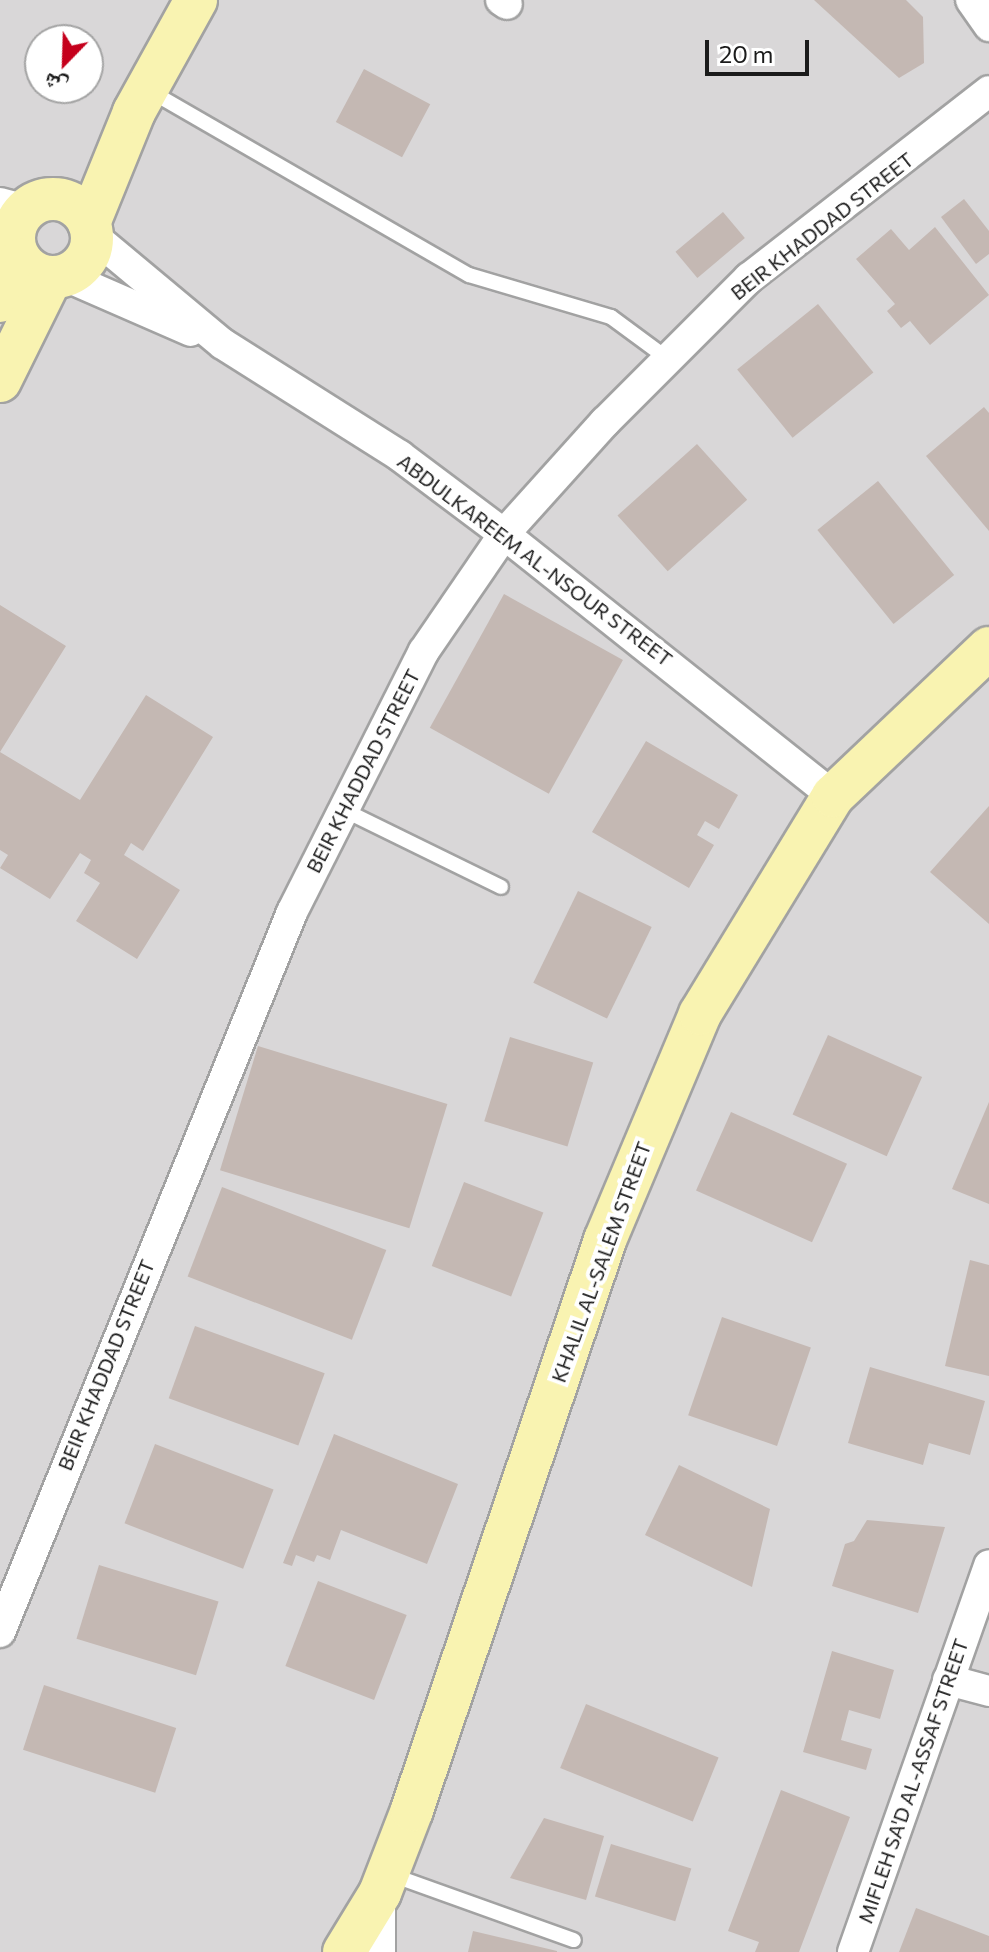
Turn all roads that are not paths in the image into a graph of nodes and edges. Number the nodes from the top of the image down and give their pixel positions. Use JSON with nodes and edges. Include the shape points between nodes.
{"nodes":[{"id":1,"x":196,"y":0,"type":"edge"},
{"id":2,"x":971,"y":0,"type":"edge"},
{"id":3,"x":989,"y":26,"type":"edge"},
{"id":4,"x":989,"y":91,"type":"edge"},
{"id":5,"x":140,"y":100,"type":"junction"},
{"id":6,"x":90,"y":229,"type":"junction"},
{"id":7,"x":28,"y":239,"type":"edge"},
{"id":8,"x":0,"y":301,"type":"edge"},
{"id":9,"x":223,"y":344,"type":"junction"},
{"id":10,"x":668,"y":359,"type":"junction"},
{"id":11,"x":0,"y":381,"type":"edge"},
{"id":12,"x":504,"y":534,"type":"junction"},
{"id":13,"x":989,"y":648,"type":"edge"},
{"id":14,"x":833,"y":796,"type":"junction"},
{"id":15,"x":342,"y":809,"type":"junction"},
{"id":16,"x":501,"y":887,"type":"dead end"},
{"id":17,"x":989,"y":1565,"type":"edge"},
{"id":18,"x":0,"y":1632,"type":"edge"},
{"id":19,"x":948,"y":1680,"type":"junction"},
{"id":20,"x":989,"y":1691,"type":"edge"},
{"id":21,"x":384,"y":1883,"type":"junction"},
{"id":22,"x":574,"y":1940,"type":"dead end"},
{"id":23,"x":344,"y":1952,"type":"edge"},
{"id":24,"x":380,"y":1952,"type":"edge"},
{"id":25,"x":853,"y":1952,"type":"edge"}],
"edges":[{"from":1,"to":5,"type":"street"},
{"from":2,"to":3,"type":"street"},
{"from":4,"to":10,"type":"street","name":"BEIR KHADDAD STREET","via":[[749,278]]},
{"from":5,"to":6,"type":"street"},
{"from":5,"to":7,"type":"street"},
{"from":5,"to":10,"type":"lane","via":[[469,275],[611,317]]},
{"from":6,"to":7,"type":"street","via":[[72,205]]},
{"from":6,"to":7,"type":"street","via":[[85,260]]},
{"from":6,"to":9,"type":"street","name":"ABDULKAREEM AL-NSOUR STREET"},
{"from":7,"to":8,"type":"street"},
{"from":7,"to":9,"type":"street","name":"ABDULKAREEM AL-NSOUR STREET"},
{"from":7,"to":11,"type":"street"},
{"from":9,"to":12,"type":"street","name":"ABDULKAREEM AL-NSOUR STREET","via":[[400,456]]},
{"from":10,"to":12,"type":"street","name":"BEIR KHADDAD STREET"},
{"from":12,"to":14,"type":"street","name":"ABDULKAREEM AL-NSOUR STREET"},
{"from":12,"to":15,"type":"street","name":"BEIR KHADDAD STREET","via":[[424,651]]},
{"from":13,"to":14,"type":"street","name":"KHALIL AL-SALEM STREET"},
{"from":14,"to":21,"type":"street","name":"KHALIL AL-SALEM STREET","via":[[724,970],[677,1066],[605,1240]]},
{"from":15,"to":16,"type":"lane"},
{"from":15,"to":18,"type":"street","name":"BEIR KHADDAD STREET","via":[[226,1067]]},
{"from":17,"to":19,"type":"street","name":"MIFLEH SA'D AL-ASSAF STREET"},
{"from":19,"to":20,"type":"street"},
{"from":19,"to":25,"type":"street","name":"MIFLEH SA'D AL-ASSAF STREET"},
{"from":21,"to":22,"type":"lane"},
{"from":21,"to":23,"type":"street","name":"KHALIL AL-SALEM STREET"},
{"from":21,"to":24,"type":"street"}]}
